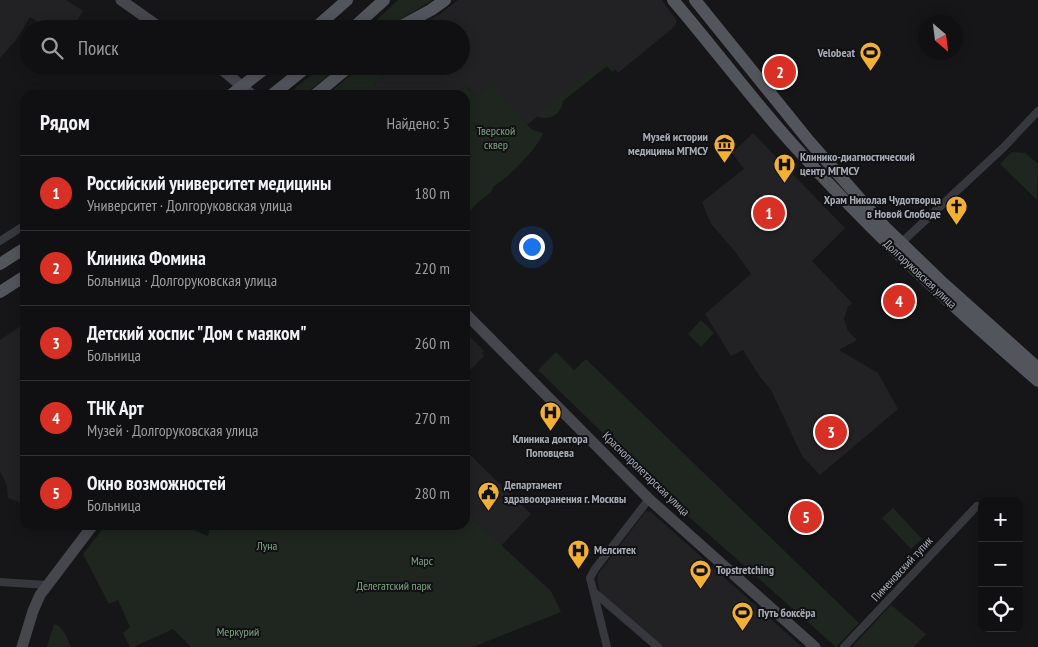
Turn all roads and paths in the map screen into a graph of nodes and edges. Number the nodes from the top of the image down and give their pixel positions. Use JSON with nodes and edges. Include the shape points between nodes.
{"nodes":[{"id":1,"x":121,"y":0,"type":"edge"},
{"id":2,"x":347,"y":0,"type":"edge"},
{"id":3,"x":384,"y":0,"type":"edge"},
{"id":4,"x":445,"y":0,"type":"edge"},
{"id":5,"x":673,"y":0,"type":"edge"},
{"id":6,"x":695,"y":0,"type":"edge"},
{"id":7,"x":149,"y":20,"type":"edge"},
{"id":8,"x":324,"y":20,"type":"edge"},
{"id":9,"x":362,"y":20,"type":"edge"},
{"id":10,"x":413,"y":20,"type":"edge"},
{"id":11,"x":228,"y":75,"type":"edge"},
{"id":12,"x":260,"y":75,"type":"edge"},
{"id":13,"x":297,"y":75,"type":"edge"},
{"id":14,"x":339,"y":75,"type":"edge"},
{"id":15,"x":246,"y":90,"type":"edge"},
{"id":16,"x":248,"y":90,"type":"edge"},
{"id":17,"x":278,"y":90,"type":"edge"},
{"id":18,"x":321,"y":90,"type":"edge"},
{"id":19,"x":1038,"y":111,"type":"edge"},
{"id":20,"x":790,"y":117,"type":"junction"},
{"id":21,"x":777,"y":128,"type":"junction"},
{"id":22,"x":20,"y":227,"type":"edge"},
{"id":23,"x":0,"y":241,"type":"edge"},
{"id":24,"x":901,"y":243,"type":"junction"},
{"id":25,"x":20,"y":251,"type":"edge"},
{"id":26,"x":0,"y":264,"type":"edge"},
{"id":27,"x":20,"y":279,"type":"edge"},
{"id":28,"x":0,"y":292,"type":"edge"},
{"id":29,"x":470,"y":318,"type":"edge"},
{"id":30,"x":1038,"y":368,"type":"edge"},
{"id":31,"x":1038,"y":381,"type":"edge"},
{"id":32,"x":649,"y":499,"type":"junction"},
{"id":33,"x":977,"y":506,"type":"dead end"},
{"id":34,"x":89,"y":530,"type":"edge"},
{"id":35,"x":0,"y":582,"type":"edge"},
{"id":36,"x":47,"y":585,"type":"junction"},
{"id":37,"x":594,"y":592,"type":"junction"},
{"id":38,"x":22,"y":647,"type":"edge"},
{"id":39,"x":607,"y":647,"type":"edge"},
{"id":40,"x":658,"y":647,"type":"edge"},
{"id":41,"x":815,"y":647,"type":"edge"},
{"id":42,"x":844,"y":647,"type":"edge"}],
"edges":[{"from":1,"to":7,"type":"main road"},
{"from":2,"to":8,"type":"main road"},
{"from":3,"to":9,"type":"main road"},
{"from":4,"to":10,"type":"main road"},
{"from":5,"to":21,"type":"main road","name":"Долгоруковская улица"},
{"from":6,"to":20,"type":"main road","name":"Долгоруковская улица"},
{"from":11,"to":15,"type":"main road"},
{"from":12,"to":16,"type":"main road"},
{"from":13,"to":17,"type":"main road"},
{"from":14,"to":18,"type":"main road"},
{"from":19,"to":24,"type":"street","via":[[1009,143]]},
{"from":20,"to":21,"type":"street","via":[[789,129]]},
{"from":20,"to":24,"type":"main road","name":"Долгоруковская улица","via":[[840,178]]},
{"from":21,"to":31,"type":"main road","name":"Долгоруковская улица","via":[[878,234]]},
{"from":22,"to":23,"type":"street"},
{"from":24,"to":30,"type":"main road","name":"Долгоруковская улица"},
{"from":25,"to":26,"type":"main road"},
{"from":27,"to":28,"type":"main road"},
{"from":29,"to":32,"type":"main road","name":"Краснопролетарская улица"},
{"from":32,"to":37,"type":"street","via":[[592,574],[590,580]]},
{"from":32,"to":41,"type":"main road","name":"Краснопролетарская улица"},
{"from":33,"to":42,"type":"street","name":"Пименовский тупик"},
{"from":34,"to":36,"type":"main road"},
{"from":35,"to":36,"type":"street"},
{"from":36,"to":38,"type":"main road","via":[[33,611]]},
{"from":37,"to":39,"type":"street"},
{"from":37,"to":40,"type":"street"}]}
